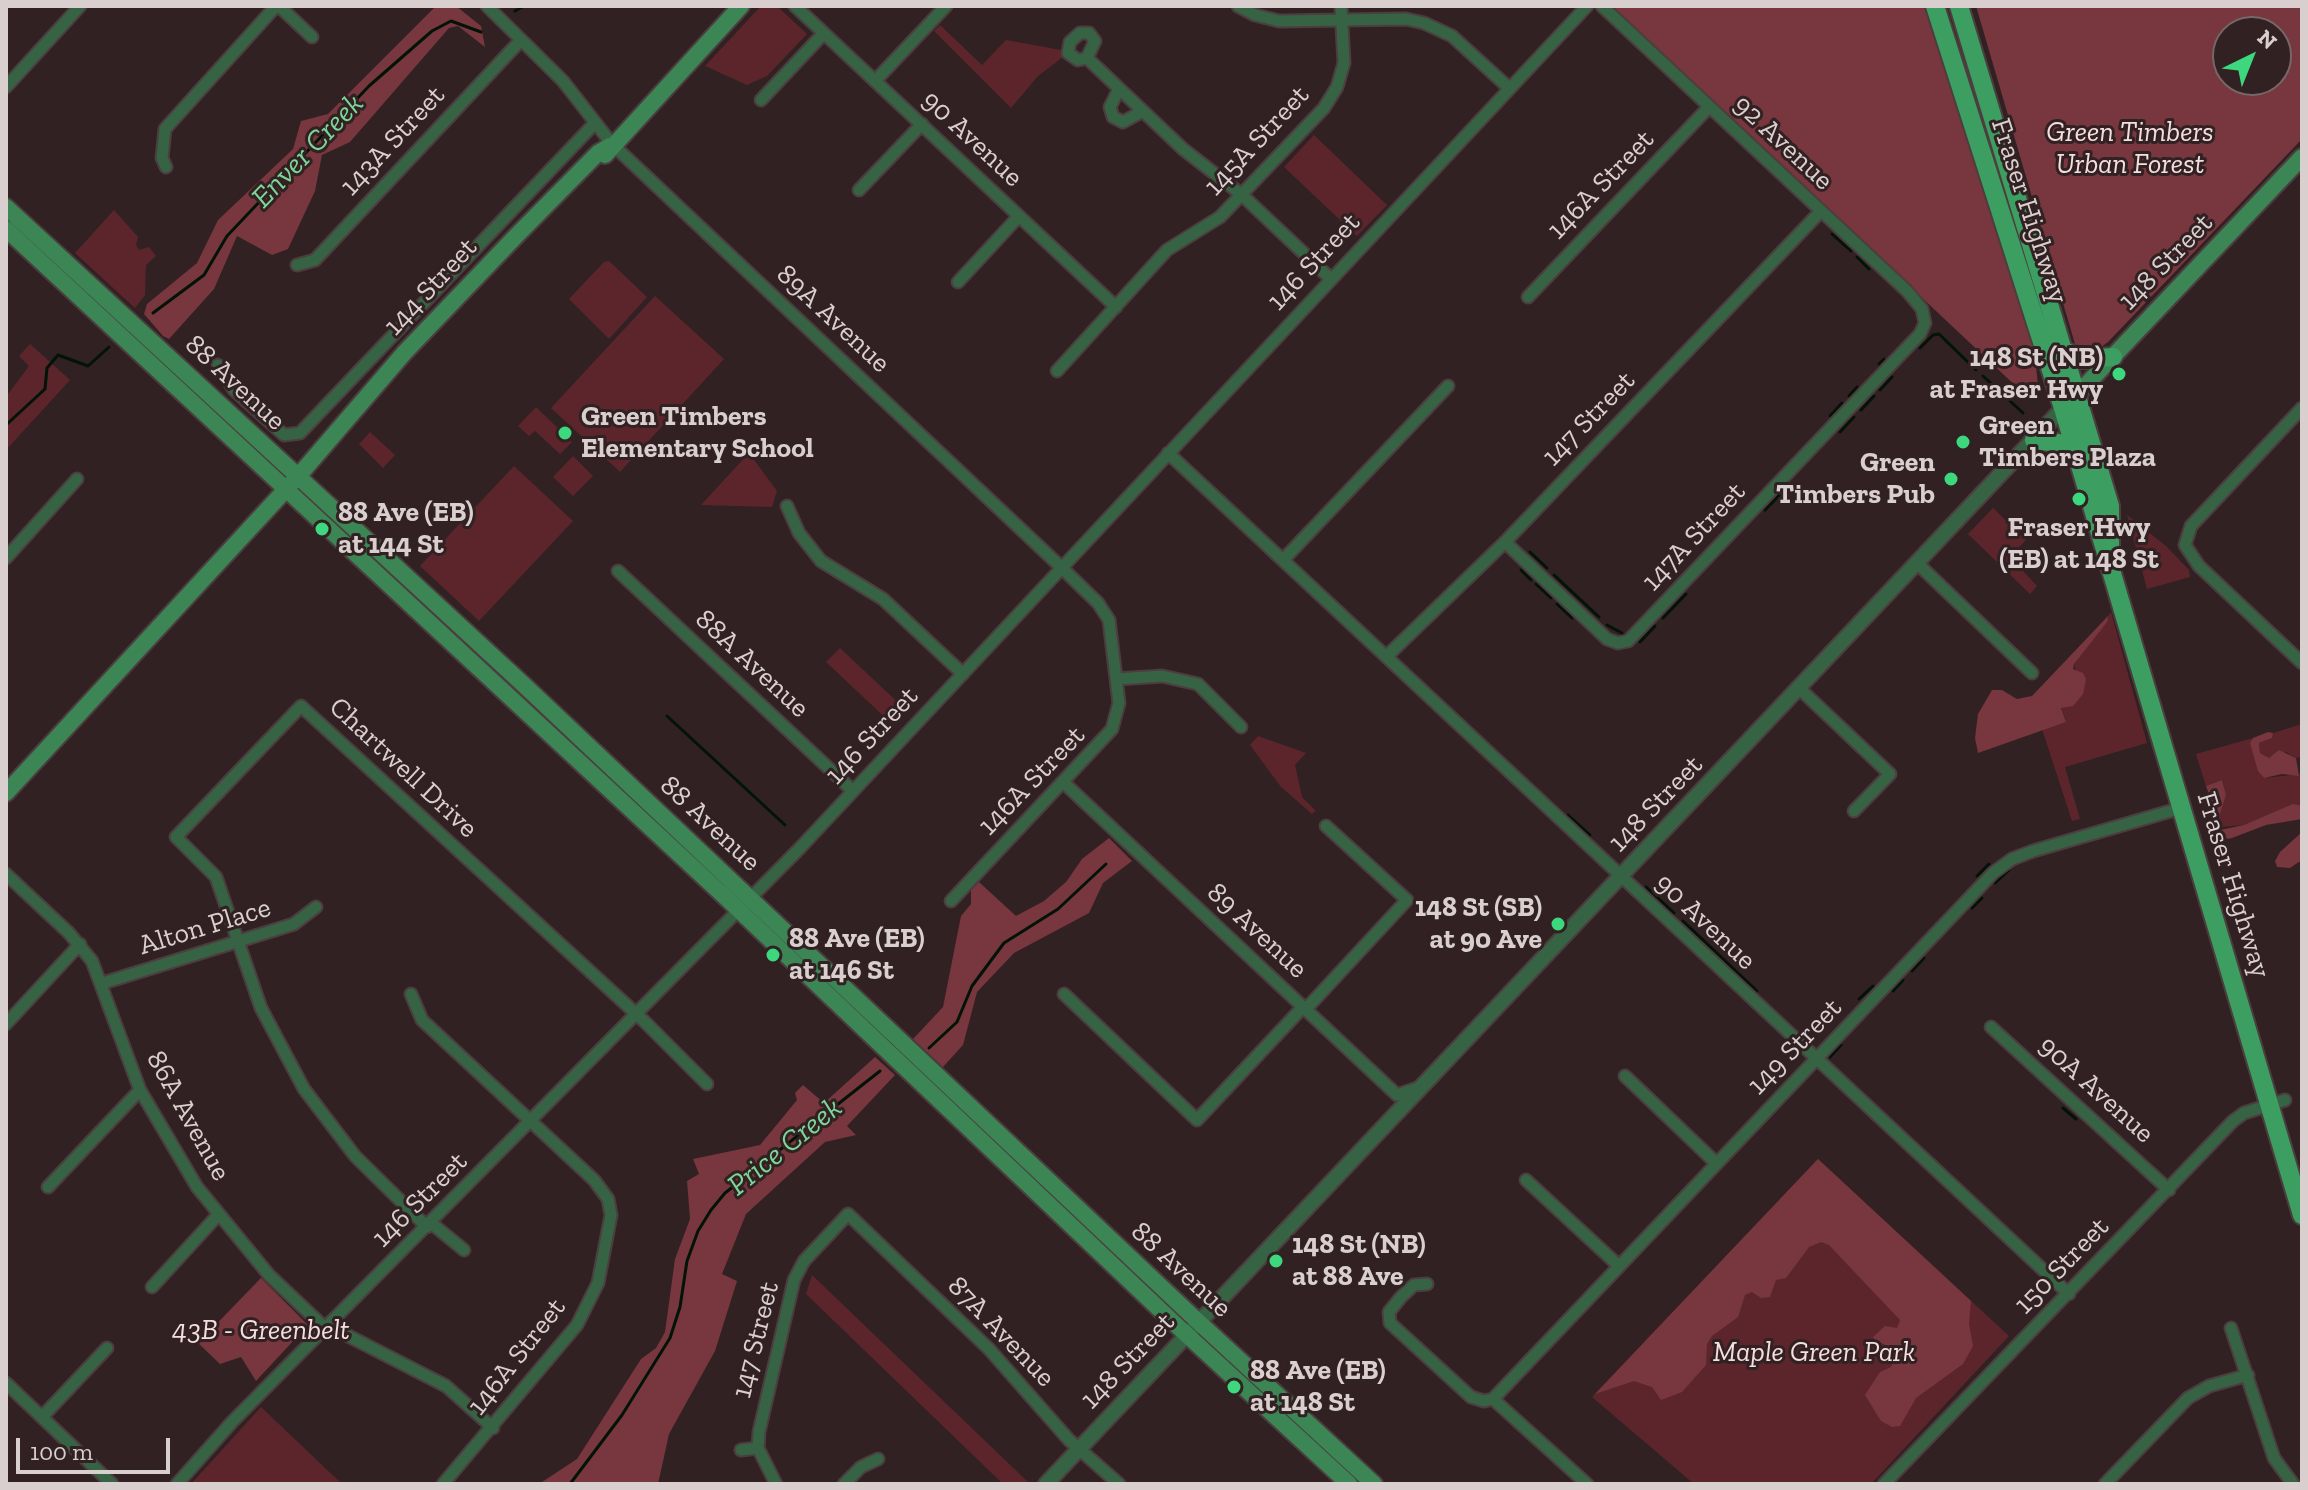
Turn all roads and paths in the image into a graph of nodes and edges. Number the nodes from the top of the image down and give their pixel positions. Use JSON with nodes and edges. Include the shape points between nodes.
{"nodes":[{"id":1,"x":80,"y":6,"type":"edge"},
{"id":2,"x":277,"y":6,"type":"edge"},
{"id":3,"x":487,"y":6,"type":"edge"},
{"id":4,"x":741,"y":6,"type":"edge"},
{"id":5,"x":795,"y":6,"type":"edge"},
{"id":6,"x":946,"y":6,"type":"edge"},
{"id":7,"x":1238,"y":6,"type":"edge"},
{"id":8,"x":1341,"y":6,"type":"edge"},
{"id":9,"x":1587,"y":6,"type":"edge"},
{"id":10,"x":1602,"y":6,"type":"edge"},
{"id":11,"x":1935,"y":6,"type":"edge"},
{"id":12,"x":1959,"y":6,"type":"edge"},
{"id":13,"x":1342,"y":20,"type":"junction"},
{"id":14,"x":824,"y":33,"type":"junction"},
{"id":15,"x":312,"y":37,"type":"dead end"},
{"id":16,"x":520,"y":41,"type":"junction"},
{"id":17,"x":1087,"y":58,"type":"dead end"},
{"id":18,"x":875,"y":81,"type":"junction"},
{"id":19,"x":6,"y":87,"type":"edge"},
{"id":20,"x":1509,"y":88,"type":"junction"},
{"id":21,"x":1119,"y":89,"type":"junction"},
{"id":22,"x":761,"y":100,"type":"dead end"},
{"id":23,"x":1709,"y":107,"type":"junction"},
{"id":24,"x":1143,"y":111,"type":"junction"},
{"id":25,"x":594,"y":124,"type":"junction"},
{"id":26,"x":922,"y":124,"type":"junction"},
{"id":27,"x":611,"y":145,"type":"junction"},
{"id":28,"x":2302,"y":157,"type":"edge"},
{"id":29,"x":166,"y":167,"type":"dead end"},
{"id":30,"x":859,"y":190,"type":"dead end"},
{"id":31,"x":1242,"y":195,"type":"junction"},
{"id":32,"x":6,"y":207,"type":"edge"},
{"id":33,"x":1821,"y":211,"type":"junction"},
{"id":34,"x":1019,"y":216,"type":"junction"},
{"id":35,"x":6,"y":229,"type":"edge"},
{"id":36,"x":297,"y":265,"type":"dead end"},
{"id":37,"x":1331,"y":279,"type":"junction"},
{"id":38,"x":958,"y":282,"type":"dead end"},
{"id":39,"x":1528,"y":297,"type":"dead end"},
{"id":40,"x":1116,"y":307,"type":"junction"},
{"id":41,"x":1925,"y":318,"type":"joint"},
{"id":42,"x":2064,"y":351,"type":"junction"},
{"id":43,"x":2113,"y":357,"type":"junction"},
{"id":44,"x":218,"y":365,"type":"dead end"},
{"id":45,"x":1057,"y":371,"type":"dead end"},
{"id":46,"x":1448,"y":386,"type":"dead end"},
{"id":47,"x":2077,"y":394,"type":"junction"},
{"id":48,"x":2063,"y":408,"type":"junction"},
{"id":49,"x":2302,"y":408,"type":"edge"},
{"id":50,"x":2034,"y":440,"type":"junction"},
{"id":51,"x":2076,"y":451,"type":"junction"},
{"id":52,"x":1168,"y":453,"type":"junction"},
{"id":53,"x":77,"y":479,"type":"dead end"},
{"id":54,"x":295,"y":479,"type":"junction"},
{"id":55,"x":787,"y":506,"type":"dead end"},
{"id":56,"x":1505,"y":542,"type":"junction"},
{"id":57,"x":6,"y":558,"type":"edge"},
{"id":58,"x":1284,"y":559,"type":"junction"},
{"id":59,"x":1918,"y":564,"type":"junction"},
{"id":60,"x":1062,"y":568,"type":"junction"},
{"id":61,"x":618,"y":571,"type":"dead end"},
{"id":62,"x":2111,"y":571,"type":"junction"},
{"id":63,"x":1387,"y":656,"type":"junction"},
{"id":64,"x":2302,"y":663,"type":"edge"},
{"id":65,"x":2032,"y":673,"type":"dead end"},
{"id":66,"x":963,"y":674,"type":"junction"},
{"id":67,"x":1117,"y":679,"type":"junction"},
{"id":68,"x":1801,"y":690,"type":"junction"},
{"id":69,"x":1241,"y":727,"type":"dead end"},
{"id":70,"x":1063,"y":782,"type":"junction"},
{"id":71,"x":853,"y":791,"type":"junction"},
{"id":72,"x":6,"y":793,"type":"edge"},
{"id":73,"x":2181,"y":808,"type":"junction"},
{"id":74,"x":1854,"y":811,"type":"dead end"},
{"id":75,"x":1326,"y":826,"type":"dead end"},
{"id":76,"x":6,"y":874,"type":"edge"},
{"id":77,"x":1622,"y":878,"type":"junction"},
{"id":78,"x":951,"y":901,"type":"dead end"},
{"id":79,"x":745,"y":904,"type":"junction"},
{"id":80,"x":316,"y":907,"type":"dead end"},
{"id":81,"x":238,"y":942,"type":"junction"},
{"id":82,"x":80,"y":944,"type":"junction"},
{"id":83,"x":103,"y":983,"type":"junction"},
{"id":84,"x":411,"y":994,"type":"dead end"},
{"id":85,"x":1064,"y":994,"type":"dead end"},
{"id":86,"x":1305,"y":1008,"type":"junction"},
{"id":87,"x":636,"y":1014,"type":"junction"},
{"id":88,"x":6,"y":1024,"type":"edge"},
{"id":89,"x":1991,"y":1027,"type":"dead end"},
{"id":90,"x":1816,"y":1058,"type":"junction"},
{"id":91,"x":1625,"y":1076,"type":"dead end"},
{"id":92,"x":707,"y":1084,"type":"dead end"},
{"id":93,"x":1424,"y":1085,"type":"junction"},
{"id":94,"x":140,"y":1090,"type":"junction"},
{"id":95,"x":2278,"y":1102,"type":"junction"},
{"id":96,"x":531,"y":1122,"type":"junction"},
{"id":97,"x":1716,"y":1163,"type":"junction"},
{"id":98,"x":1526,"y":1180,"type":"dead end"},
{"id":99,"x":48,"y":1187,"type":"dead end"},
{"id":100,"x":2169,"y":1190,"type":"junction"},
{"id":101,"x":848,"y":1214,"type":"joint"},
{"id":102,"x":218,"y":1215,"type":"junction"},
{"id":103,"x":2302,"y":1215,"type":"edge"},
{"id":104,"x":429,"y":1225,"type":"junction"},
{"id":105,"x":464,"y":1250,"type":"dead end"},
{"id":106,"x":1619,"y":1266,"type":"junction"},
{"id":107,"x":1427,"y":1284,"type":"dead end"},
{"id":108,"x":152,"y":1287,"type":"dead end"},
{"id":109,"x":2069,"y":1294,"type":"junction"},
{"id":110,"x":328,"y":1327,"type":"junction"},
{"id":111,"x":2231,"y":1328,"type":"dead end"},
{"id":112,"x":1194,"y":1330,"type":"junction"},
{"id":113,"x":107,"y":1348,"type":"dead end"},
{"id":114,"x":2248,"y":1375,"type":"junction"},
{"id":115,"x":6,"y":1383,"type":"edge"},
{"id":116,"x":1493,"y":1399,"type":"junction"},
{"id":117,"x":42,"y":1417,"type":"junction"},
{"id":118,"x":493,"y":1428,"type":"junction"},
{"id":119,"x":758,"y":1448,"type":"junction"},
{"id":120,"x":1079,"y":1448,"type":"junction"},
{"id":121,"x":741,"y":1450,"type":"dead end"},
{"id":122,"x":878,"y":1459,"type":"dead end"},
{"id":123,"x":112,"y":1484,"type":"edge"},
{"id":124,"x":177,"y":1484,"type":"edge"},
{"id":125,"x":443,"y":1484,"type":"edge"},
{"id":126,"x":776,"y":1484,"type":"edge"},
{"id":127,"x":844,"y":1484,"type":"edge"},
{"id":128,"x":1046,"y":1484,"type":"edge"},
{"id":129,"x":1119,"y":1484,"type":"edge"},
{"id":130,"x":1349,"y":1484,"type":"edge"},
{"id":131,"x":1374,"y":1484,"type":"edge"},
{"id":132,"x":1587,"y":1484,"type":"edge"},
{"id":133,"x":1884,"y":1484,"type":"edge"},
{"id":134,"x":2105,"y":1484,"type":"edge"},
{"id":135,"x":2293,"y":1484,"type":"edge"}],
"edges":[{"from":1,"to":19,"type":"street"},
{"from":2,"to":15,"type":"street"},
{"from":2,"to":29,"type":"street","via":[[165,129]]},
{"from":3,"to":16,"type":"street","name":"89A Avenue"},
{"from":4,"to":27,"type":"main road","name":"144 Street"},
{"from":5,"to":14,"type":"street","name":"90 Avenue"},
{"from":6,"to":18,"type":"street"},
{"from":7,"to":13,"type":"street","via":[[1271,20]]},
{"from":8,"to":13,"type":"street","name":"145A Street"},
{"from":9,"to":20,"type":"street","name":"146 Street"},
{"from":10,"to":23,"type":"street","name":"92 Avenue"},
{"from":11,"to":48,"type":"main road","name":"Fraser Highway"},
{"from":12,"to":42,"type":"main road","name":"Fraser Highway"},
{"from":13,"to":20,"type":"street","via":[[1406,19],[1433,25]]},
{"from":13,"to":31,"type":"street","name":"145A Street","via":[[1344,63],[1330,98]]},
{"from":14,"to":18,"type":"street","name":"90 Avenue"},
{"from":14,"to":22,"type":"street"},
{"from":16,"to":25,"type":"street","name":"89A Avenue","via":[[563,81]]},
{"from":16,"to":36,"type":"street","name":"143A Street","via":[[315,260]]},
{"from":17,"to":21,"type":"street"},
{"from":18,"to":26,"type":"street","name":"90 Avenue"},
{"from":20,"to":37,"type":"street","name":"146 Street"},
{"from":21,"to":24,"type":"street"},
{"from":21,"to":24,"type":"street","via":[[1110,107],[1113,117],[1123,122]]},
{"from":23,"to":33,"type":"street","name":"92 Avenue"},
{"from":23,"to":39,"type":"street","name":"146A Street"},
{"from":24,"to":31,"type":"street"},
{"from":25,"to":27,"type":"street","name":"89A Avenue"},
{"from":25,"to":44,"type":"street","via":[[294,436],[284,435],[234,390]]},
{"from":26,"to":30,"type":"street"},
{"from":26,"to":34,"type":"street","name":"90 Avenue"},
{"from":27,"to":54,"type":"main road","name":"144 Street","via":[[313,466]]},
{"from":27,"to":60,"type":"street","name":"89A Avenue"},
{"from":28,"to":43,"type":"main road","name":"148 Street"},
{"from":31,"to":37,"type":"street"},
{"from":31,"to":40,"type":"street","name":"145A Street","via":[[1220,217],[1167,250]]},
{"from":32,"to":54,"type":"main road","name":"88 Avenue"},
{"from":33,"to":41,"type":"street","name":"92 Avenue","via":[[1916,301]]},
{"from":33,"to":56,"type":"street","name":"147 Street"},
{"from":34,"to":38,"type":"street"},
{"from":34,"to":40,"type":"street","name":"90 Avenue"},
{"from":35,"to":54,"type":"main road","name":"88 Avenue"},
{"from":37,"to":52,"type":"street","name":"146 Street"},
{"from":40,"to":45,"type":"street","name":"145A Street"},
{"from":41,"to":56,"type":"street","name":"147A Street","via":[[1909,345],[1633,637],[1621,643],[1607,639]]},
{"from":42,"to":43,"type":"main road","via":[[2083,359]]},
{"from":42,"to":47,"type":"main road","name":"Fraser Highway"},
{"from":43,"to":47,"type":"main road","name":"148 Street"},
{"from":46,"to":58,"type":"street"},
{"from":47,"to":48,"type":"main road","name":"148 Street"},
{"from":47,"to":62,"type":"main road","name":"Fraser Highway","via":[[2110,506]]},
{"from":48,"to":50,"type":"street","name":"148 Street"},
{"from":48,"to":51,"type":"main road","name":"Fraser Highway"},
{"from":49,"to":64,"type":"street","via":[[2191,526],[2185,545],[2199,566]]},
{"from":50,"to":51,"type":"main road"},
{"from":50,"to":59,"type":"street","name":"148 Street"},
{"from":51,"to":62,"type":"main road","name":"Fraser Highway"},
{"from":52,"to":58,"type":"street","name":"90 Avenue"},
{"from":52,"to":60,"type":"street","name":"146 Street"},
{"from":53,"to":57,"type":"street"},
{"from":54,"to":72,"type":"main road","name":"144 Street"},
{"from":54,"to":79,"type":"main road","name":"88 Avenue"},
{"from":55,"to":66,"type":"street","via":[[821,561],[883,599]]},
{"from":56,"to":63,"type":"street","name":"147 Street"},
{"from":58,"to":63,"type":"street","name":"90 Avenue"},
{"from":59,"to":65,"type":"street"},
{"from":59,"to":68,"type":"street","name":"148 Street"},
{"from":60,"to":66,"type":"street","name":"146 Street"},
{"from":60,"to":67,"type":"street","name":"89A Avenue","via":[[1109,620]]},
{"from":61,"to":71,"type":"street","name":"88A Avenue"},
{"from":62,"to":73,"type":"main road","name":"Fraser Highway"},
{"from":63,"to":77,"type":"street","name":"90 Avenue"},
{"from":66,"to":71,"type":"street","name":"146 Street"},
{"from":67,"to":69,"type":"street","via":[[1162,676],[1198,684]]},
{"from":67,"to":70,"type":"street","name":"146A Street","via":[[1118,712],[1112,729]]},
{"from":68,"to":74,"type":"street","via":[[1890,774]]},
{"from":68,"to":77,"type":"street","name":"148 Street"},
{"from":70,"to":78,"type":"street","name":"146A Street"},
{"from":70,"to":86,"type":"street","name":"89 Avenue"},
{"from":71,"to":79,"type":"street","name":"146 Street"},
{"from":73,"to":90,"type":"street","name":"149 Street","via":[[2006,863]]},
{"from":73,"to":95,"type":"main road","name":"Fraser Highway"},
{"from":75,"to":86,"type":"street","via":[[1407,900]]},
{"from":76,"to":82,"type":"street","name":"86A Avenue"},
{"from":77,"to":90,"type":"street","name":"90 Avenue"},
{"from":77,"to":93,"type":"street","name":"148 Street"},
{"from":79,"to":87,"type":"street","name":"146 Street"},
{"from":79,"to":112,"type":"main road","name":"88 Avenue"},
{"from":80,"to":81,"type":"street","name":"Alton Place","via":[[294,924]]},
{"from":81,"to":83,"type":"street","name":"Alton Place"},
{"from":81,"to":87,"type":"street","name":"Chartwell Drive","via":[[216,877],[176,837],[301,706]]},
{"from":81,"to":104,"type":"street","name":"Chartwell Drive","via":[[272,1032],[304,1089],[355,1156]]},
{"from":82,"to":83,"type":"street","name":"86A Avenue"},
{"from":82,"to":88,"type":"street"},
{"from":83,"to":94,"type":"street","name":"86A Avenue"},
{"from":84,"to":96,"type":"street","via":[[422,1020]]},
{"from":85,"to":86,"type":"street","via":[[1197,1120]]},
{"from":86,"to":93,"type":"street","name":"89 Avenue","via":[[1397,1095]]},
{"from":87,"to":92,"type":"street"},
{"from":87,"to":96,"type":"street","name":"146 Street"},
{"from":89,"to":100,"type":"street","name":"90A Avenue"},
{"from":90,"to":97,"type":"street","name":"149 Street"},
{"from":90,"to":109,"type":"street","name":"90 Avenue"},
{"from":91,"to":97,"type":"street"},
{"from":93,"to":112,"type":"street","name":"148 Street"},
{"from":94,"to":99,"type":"street"},
{"from":94,"to":102,"type":"street","name":"86A Avenue"},
{"from":95,"to":100,"type":"street","name":"150 Street","via":[[2238,1116]]},
{"from":95,"to":103,"type":"main road","name":"Fraser Highway"},
{"from":96,"to":104,"type":"street","name":"146 Street"},
{"from":96,"to":118,"type":"street","name":"146A Street","via":[[594,1180],[608,1199],[611,1229],[589,1304],[565,1342]]},
{"from":97,"to":106,"type":"street","name":"149 Street"},
{"from":98,"to":106,"type":"street"},
{"from":100,"to":109,"type":"street","name":"150 Street"},
{"from":101,"to":119,"type":"street","name":"147 Street","via":[[804,1261],[794,1280]]},
{"from":101,"to":120,"type":"street","name":"87A Avenue","via":[[973,1333]]},
{"from":102,"to":108,"type":"street"},
{"from":102,"to":110,"type":"street","name":"86A Avenue","via":[[269,1275]]},
{"from":104,"to":105,"type":"street","name":"Chartwell Drive"},
{"from":104,"to":110,"type":"street","name":"146 Street"},
{"from":106,"to":116,"type":"street","name":"149 Street"},
{"from":107,"to":116,"type":"street","via":[[1414,1285],[1401,1297],[1389,1312],[1390,1323],[1471,1397]]},
{"from":109,"to":133,"type":"street","name":"150 Street"},
{"from":110,"to":118,"type":"street","name":"86A Avenue","via":[[446,1386]]},
{"from":110,"to":124,"type":"street","name":"146 Street"},
{"from":111,"to":114,"type":"street"},
{"from":112,"to":120,"type":"street","name":"148 Street"},
{"from":112,"to":130,"type":"main road","name":"88 Avenue"},
{"from":112,"to":131,"type":"main road","name":"88 Avenue"},
{"from":113,"to":117,"type":"street"},
{"from":114,"to":134,"type":"street","via":[[2188,1398]]},
{"from":114,"to":135,"type":"street","via":[[2274,1458]]},
{"from":115,"to":117,"type":"street"},
{"from":116,"to":132,"type":"street"},
{"from":117,"to":123,"type":"street"},
{"from":118,"to":125,"type":"street","name":"146A Street"},
{"from":119,"to":121,"type":"street"},
{"from":119,"to":126,"type":"street"},
{"from":120,"to":128,"type":"street","name":"148 Street"},
{"from":120,"to":129,"type":"street","name":"87A Avenue"},
{"from":122,"to":127,"type":"street"}]}
